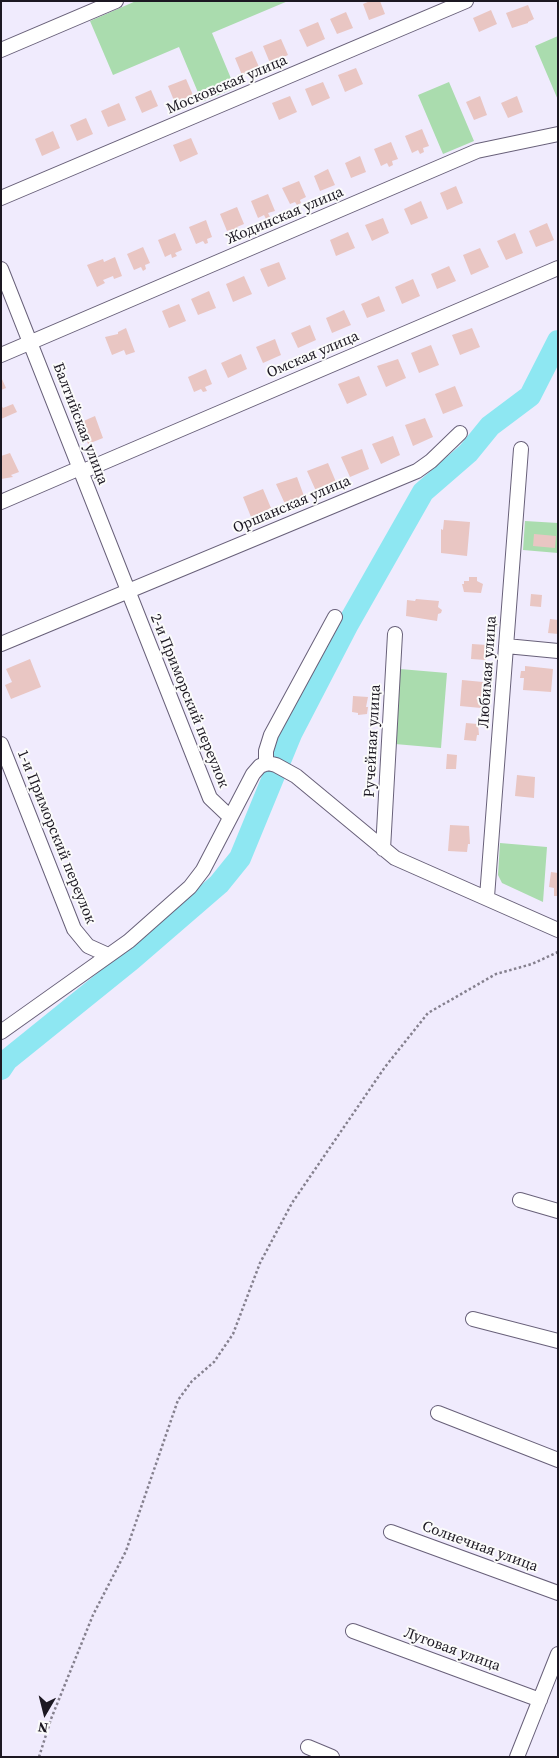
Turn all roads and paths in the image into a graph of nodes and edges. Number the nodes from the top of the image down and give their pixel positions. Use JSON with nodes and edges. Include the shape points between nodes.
{"nodes":[{"id":1,"x":116,"y":1,"type":"edge"},
{"id":2,"x":466,"y":1,"type":"edge"},
{"id":3,"x":1,"y":50,"type":"edge"},
{"id":4,"x":558,"y":134,"type":"edge"},
{"id":5,"x":1,"y":198,"type":"edge"},
{"id":6,"x":558,"y":268,"type":"edge"},
{"id":7,"x":1,"y":269,"type":"edge"},
{"id":8,"x":31,"y":344,"type":"junction"},
{"id":9,"x":1,"y":355,"type":"edge"},
{"id":10,"x":460,"y":433,"type":"dead end"},
{"id":11,"x":522,"y":449,"type":"dead end"},
{"id":12,"x":81,"y":470,"type":"junction"},
{"id":13,"x":1,"y":502,"type":"edge"},
{"id":14,"x":126,"y":591,"type":"junction"},
{"id":15,"x":335,"y":617,"type":"dead end"},
{"id":16,"x":395,"y":634,"type":"dead end"},
{"id":17,"x":1,"y":644,"type":"edge"},
{"id":18,"x":506,"y":646,"type":"junction"},
{"id":19,"x":558,"y":651,"type":"edge"},
{"id":20,"x":1,"y":744,"type":"edge"},
{"id":21,"x":276,"y":766,"type":"junction"},
{"id":22,"x":230,"y":817,"type":"junction"},
{"id":23,"x":383,"y":849,"type":"junction"},
{"id":24,"x":487,"y":897,"type":"junction"},
{"id":25,"x":558,"y":930,"type":"edge"},
{"id":26,"x":558,"y":952,"type":"edge"},
{"id":27,"x":108,"y":955,"type":"junction"},
{"id":28,"x":1,"y":1032,"type":"edge"},
{"id":29,"x":520,"y":1200,"type":"dead end"},
{"id":30,"x":558,"y":1211,"type":"edge"},
{"id":31,"x":473,"y":1319,"type":"dead end"},
{"id":32,"x":558,"y":1341,"type":"edge"},
{"id":33,"x":438,"y":1414,"type":"dead end"},
{"id":34,"x":558,"y":1460,"type":"edge"},
{"id":35,"x":391,"y":1532,"type":"dead end"},
{"id":36,"x":558,"y":1593,"type":"edge"},
{"id":37,"x":353,"y":1631,"type":"dead end"},
{"id":38,"x":558,"y":1654,"type":"edge"},
{"id":39,"x":540,"y":1700,"type":"junction"},
{"id":40,"x":308,"y":1747,"type":"dead end"},
{"id":41,"x":39,"y":1757,"type":"edge"},
{"id":42,"x":332,"y":1757,"type":"edge"},
{"id":43,"x":517,"y":1757,"type":"edge"}],
"edges":[{"from":1,"to":3,"type":"street"},
{"from":2,"to":5,"type":"street","name":"Московская улица"},
{"from":4,"to":8,"type":"street","name":"Жодинская улица","via":[[477,151]]},
{"from":6,"to":12,"type":"street","name":"Омская улица"},
{"from":7,"to":8,"type":"street","name":"Балтийская улица"},
{"from":8,"to":9,"type":"street","name":"Жодинская улица"},
{"from":8,"to":12,"type":"street","name":"Балтийская улица"},
{"from":10,"to":14,"type":"street","name":"Оршанская улица","via":[[417,471]]},
{"from":11,"to":18,"type":"street","name":"Любимая улица"},
{"from":12,"to":13,"type":"street","name":"Омская улица"},
{"from":12,"to":14,"type":"street","name":"Балтийская улица"},
{"from":14,"to":17,"type":"street","name":"Оршанская улица"},
{"from":14,"to":22,"type":"street","name":"2-и Приморский переулок","via":[[210,798]]},
{"from":15,"to":21,"type":"street","via":[[271,735],[266,751]]},
{"from":16,"to":23,"type":"street","name":"Ручейная улица"},
{"from":18,"to":19,"type":"street"},
{"from":18,"to":24,"type":"street","name":"Любимая улица"},
{"from":20,"to":27,"type":"street","name":"1-и Приморский переулок","via":[[74,930],[88,946]]},
{"from":21,"to":22,"type":"street","via":[[260,766]]},
{"from":21,"to":23,"type":"street"},
{"from":22,"to":27,"type":"street","via":[[203,870],[190,887],[129,941]]},
{"from":23,"to":24,"type":"street","via":[[417,869]]},
{"from":24,"to":25,"type":"street"},
{"from":26,"to":41,"type":"path","via":[[532,964],[496,974],[428,1013],[385,1067],[292,1203],[260,1263],[232,1334],[214,1362],[192,1381],[178,1400],[126,1551],[93,1615]]},
{"from":27,"to":28,"type":"street"},
{"from":29,"to":30,"type":"street"},
{"from":31,"to":32,"type":"street"},
{"from":33,"to":34,"type":"street"},
{"from":35,"to":36,"type":"street","name":"Солнечная улица"},
{"from":37,"to":39,"type":"street","name":"Луговая улица"},
{"from":38,"to":39,"type":"street"},
{"from":39,"to":43,"type":"street"},
{"from":40,"to":42,"type":"street"}]}
